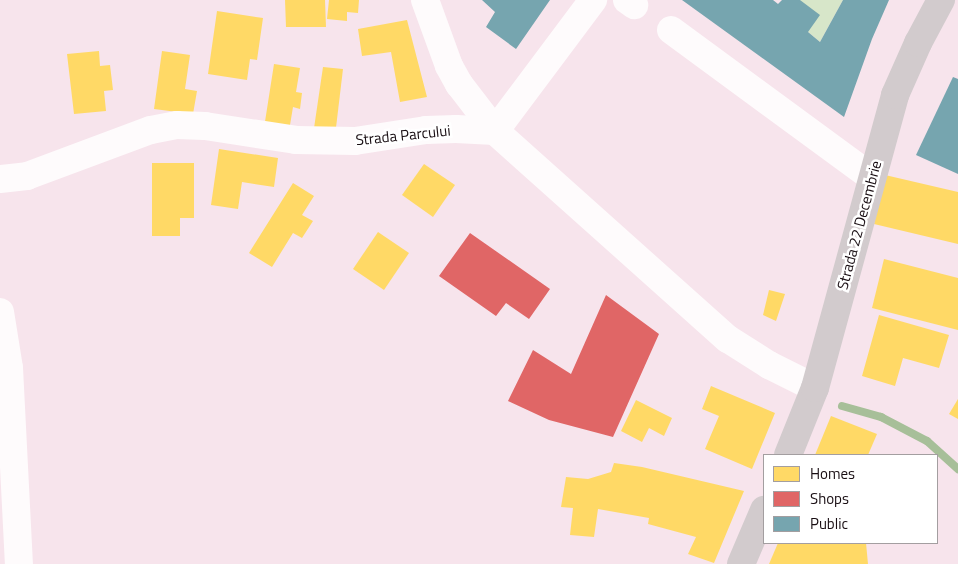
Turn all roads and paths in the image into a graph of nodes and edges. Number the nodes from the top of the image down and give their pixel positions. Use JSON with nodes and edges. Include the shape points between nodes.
{"nodes":[{"id":1,"x":425,"y":0,"type":"edge"},
{"id":2,"x":593,"y":0,"type":"edge"},
{"id":3,"x":941,"y":0,"type":"edge"},
{"id":4,"x":671,"y":30,"type":"dead end"},
{"id":5,"x":494,"y":131,"type":"junction"},
{"id":6,"x":871,"y":177,"type":"junction"},
{"id":7,"x":0,"y":179,"type":"edge"},
{"id":8,"x":0,"y":312,"type":"edge"},
{"id":9,"x":815,"y":388,"type":"junction"},
{"id":10,"x":788,"y":454,"type":"edge"},
{"id":11,"x":763,"y":512,"type":"edge"},
{"id":12,"x":19,"y":564,"type":"edge"},
{"id":13,"x":741,"y":564,"type":"edge"}],
"edges":[{"from":1,"to":5,"type":"street","via":[[449,66]]},
{"from":2,"to":5,"type":"street"},
{"from":3,"to":6,"type":"main road","name":"Strada 22 Decembrie","via":[[895,95]]},
{"from":4,"to":6,"type":"street"},
{"from":5,"to":7,"type":"street","name":"Strada Parcului","via":[[426,130],[355,141],[296,140],[205,126],[177,125],[151,130],[27,176]]},
{"from":5,"to":9,"type":"street","via":[[728,339],[769,365]]},
{"from":6,"to":9,"type":"main road","name":"Strada 22 Decembrie","via":[[860,229]]},
{"from":8,"to":12,"type":"street","via":[[9,368]]},
{"from":9,"to":10,"type":"main road","name":"Strada 22 Decembrie"},
{"from":11,"to":13,"type":"main road"}]}
